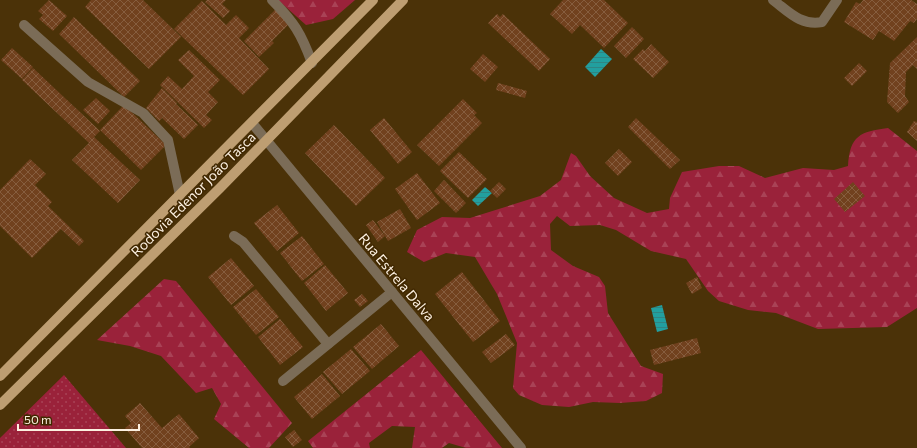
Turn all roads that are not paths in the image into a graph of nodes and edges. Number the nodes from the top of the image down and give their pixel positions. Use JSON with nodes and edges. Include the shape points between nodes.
{"nodes":[{"id":1,"x":272,"y":0,"type":"edge"},
{"id":2,"x":373,"y":0,"type":"edge"},
{"id":3,"x":403,"y":0,"type":"edge"},
{"id":4,"x":773,"y":0,"type":"edge"},
{"id":5,"x":837,"y":0,"type":"edge"},
{"id":6,"x":24,"y":25,"type":"dead end"},
{"id":7,"x":312,"y":62,"type":"junction"},
{"id":8,"x":252,"y":123,"type":"junction"},
{"id":9,"x":266,"y":140,"type":"junction"},
{"id":10,"x":180,"y":195,"type":"junction"},
{"id":11,"x":234,"y":236,"type":"dead end"},
{"id":12,"x":392,"y":292,"type":"junction"},
{"id":13,"x":328,"y":344,"type":"junction"},
{"id":14,"x":0,"y":376,"type":"edge"},
{"id":15,"x":283,"y":381,"type":"dead end"},
{"id":16,"x":0,"y":405,"type":"edge"},
{"id":17,"x":521,"y":448,"type":"edge"}],
"edges":[{"from":1,"to":7,"type":"street","via":[[291,19]]},
{"from":2,"to":7,"type":"main road","name":"Rodovia Edenor João Tasca"},
{"from":3,"to":9,"type":"main road","name":"Rodovia Edenor João Tasca"},
{"from":4,"to":5,"type":"street","via":[[795,17],[810,24],[822,22]]},
{"from":6,"to":10,"type":"street","via":[[88,82],[143,113],[159,130],[168,140]]},
{"from":7,"to":8,"type":"main road","name":"Rodovia Edenor João Tasca"},
{"from":8,"to":9,"type":"street","name":"Rua Estrela Dalva"},
{"from":8,"to":10,"type":"main road","name":"Rodovia Edenor João Tasca"},
{"from":9,"to":12,"type":"street","name":"Rua Estrela Dalva"},
{"from":9,"to":16,"type":"main road","name":"Rodovia Edenor João Tasca"},
{"from":10,"to":14,"type":"main road","name":"Rodovia Edenor João Tasca"},
{"from":11,"to":13,"type":"street","via":[[243,242]]},
{"from":12,"to":13,"type":"street"},
{"from":12,"to":17,"type":"street","name":"Rua Estrela Dalva"},
{"from":13,"to":15,"type":"street"}]}
